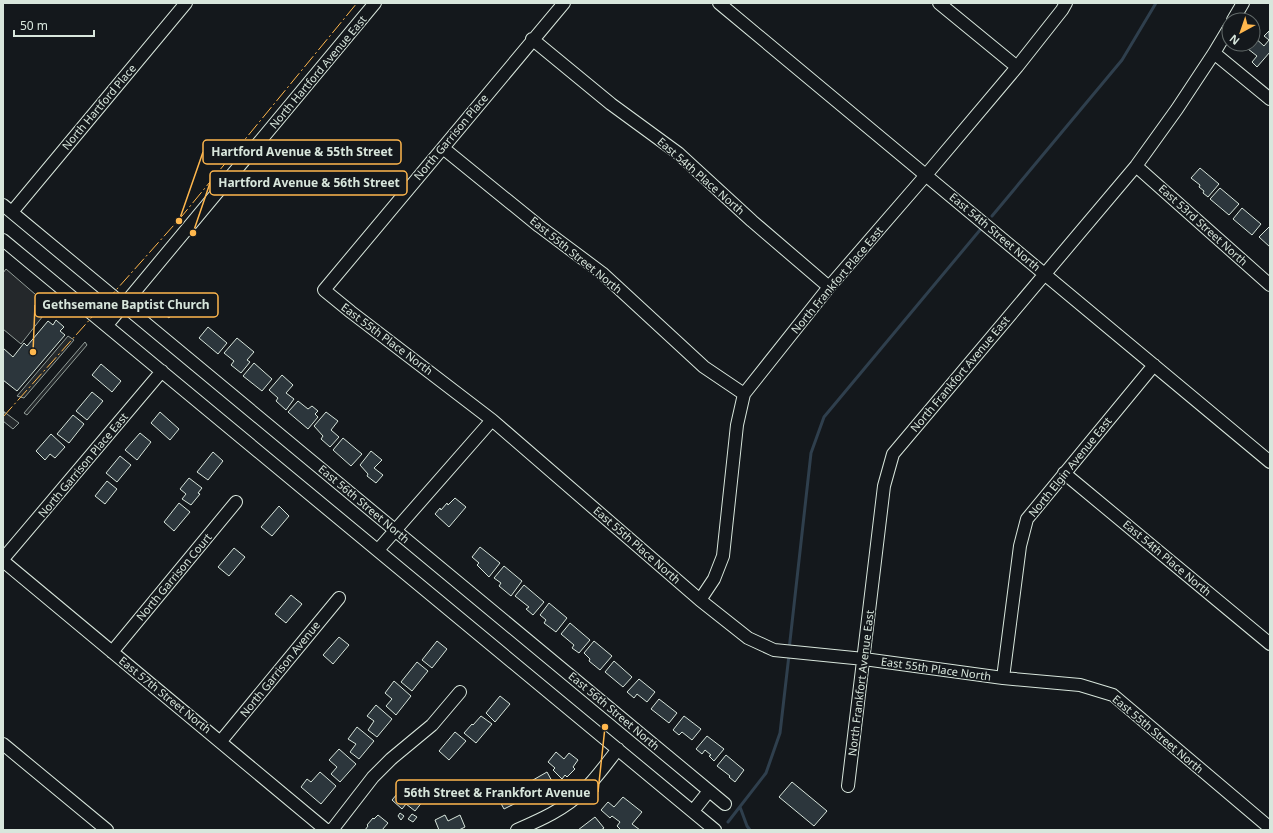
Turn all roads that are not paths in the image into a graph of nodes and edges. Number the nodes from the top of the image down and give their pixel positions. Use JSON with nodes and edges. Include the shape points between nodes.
{"nodes":[{"id":1,"x":186,"y":3,"type":"edge"},
{"id":2,"x":375,"y":3,"type":"edge"},
{"id":3,"x":564,"y":3,"type":"edge"},
{"id":4,"x":719,"y":3,"type":"edge"},
{"id":5,"x":939,"y":3,"type":"edge"},
{"id":6,"x":1066,"y":3,"type":"edge"},
{"id":7,"x":1243,"y":3,"type":"edge"},
{"id":8,"x":1238,"y":12,"type":"edge"},
{"id":9,"x":532,"y":39,"type":"junction"},
{"id":10,"x":1221,"y":41,"type":"edge"},
{"id":11,"x":1214,"y":53,"type":"junction"},
{"id":12,"x":1017,"y":67,"type":"junction"},
{"id":13,"x":1270,"y":99,"type":"edge"},
{"id":14,"x":443,"y":148,"type":"junction"},
{"id":15,"x":1136,"y":166,"type":"junction"},
{"id":16,"x":926,"y":175,"type":"junction"},
{"id":17,"x":7,"y":208,"type":"edge"},
{"id":18,"x":3,"y":240,"type":"edge"},
{"id":19,"x":1044,"y":274,"type":"junction"},
{"id":20,"x":1270,"y":285,"type":"edge"},
{"id":21,"x":829,"y":287,"type":"junction"},
{"id":22,"x":324,"y":290,"type":"joint"},
{"id":23,"x":123,"y":304,"type":"junction"},
{"id":24,"x":107,"y":325,"type":"junction"},
{"id":25,"x":1154,"y":365,"type":"junction"},
{"id":26,"x":162,"y":371,"type":"junction"},
{"id":27,"x":744,"y":394,"type":"junction"},
{"id":28,"x":492,"y":420,"type":"junction"},
{"id":29,"x":1270,"y":462,"type":"edge"},
{"id":30,"x":1064,"y":473,"type":"junction"},
{"id":31,"x":236,"y":502,"type":"dead end"},
{"id":32,"x":396,"y":530,"type":"junction"},
{"id":33,"x":378,"y":550,"type":"junction"},
{"id":34,"x":3,"y":560,"type":"edge"},
{"id":35,"x":339,"y":598,"type":"dead end"},
{"id":36,"x":700,"y":600,"type":"junction"},
{"id":37,"x":1270,"y":644,"type":"edge"},
{"id":38,"x":112,"y":652,"type":"junction"},
{"id":39,"x":864,"y":659,"type":"junction"},
{"id":40,"x":1003,"y":678,"type":"junction"},
{"id":41,"x":460,"y":692,"type":"dead end"},
{"id":42,"x":221,"y":742,"type":"junction"},
{"id":43,"x":3,"y":744,"type":"edge"},
{"id":44,"x":618,"y":749,"type":"junction"},
{"id":45,"x":848,"y":786,"type":"dead end"},
{"id":46,"x":709,"y":791,"type":"junction"},
{"id":47,"x":726,"y":804,"type":"dead end"},
{"id":48,"x":693,"y":811,"type":"junction"},
{"id":49,"x":1270,"y":828,"type":"edge"},
{"id":50,"x":522,"y":829,"type":"edge"},
{"id":51,"x":107,"y":830,"type":"edge"},
{"id":52,"x":326,"y":830,"type":"edge"},
{"id":53,"x":332,"y":830,"type":"edge"},
{"id":54,"x":715,"y":830,"type":"edge"}],
"edges":[{"from":1,"to":17,"type":"street","name":"North Hartford Place"},
{"from":2,"to":23,"type":"street","name":"North Hartford Avenue East"},
{"from":3,"to":9,"type":"street","name":"North Garrison Place"},
{"from":4,"to":16,"type":"street","name":"East 54th Street North"},
{"from":5,"to":12,"type":"street"},
{"from":6,"to":12,"type":"street","name":"North Frankfort Place East"},
{"from":7,"to":8,"type":"street"},
{"from":9,"to":14,"type":"street","name":"North Garrison Place"},
{"from":9,"to":21,"type":"street","name":"East 54th Place North","via":[[611,104],[678,153]]},
{"from":10,"to":11,"type":"street","name":"North Frankfort Avenue East"},
{"from":11,"to":13,"type":"street"},
{"from":11,"to":15,"type":"street","name":"North Frankfort Avenue East"},
{"from":12,"to":16,"type":"street","name":"North Frankfort Place East"},
{"from":14,"to":22,"type":"street","name":"North Garrison Place"},
{"from":14,"to":27,"type":"street","name":"East 55th Street North","via":[[602,273],[704,367]]},
{"from":15,"to":19,"type":"street","name":"North Frankfort Avenue East"},
{"from":15,"to":20,"type":"street","name":"East 53rd Street North"},
{"from":16,"to":19,"type":"street","name":"East 54th Street North"},
{"from":16,"to":21,"type":"street","name":"North Frankfort Place East"},
{"from":17,"to":23,"type":"street","name":"East 56th Street North"},
{"from":18,"to":24,"type":"street"},
{"from":19,"to":25,"type":"street","name":"East 54th Street North"},
{"from":19,"to":39,"type":"street","name":"North Frankfort Avenue East","via":[[893,454],[884,486]]},
{"from":21,"to":27,"type":"street","name":"North Frankfort Place East"},
{"from":22,"to":28,"type":"street","name":"East 55th Place North"},
{"from":23,"to":24,"type":"street","name":"North Hartford Avenue East"},
{"from":23,"to":32,"type":"street","name":"East 56th Street North"},
{"from":24,"to":26,"type":"street"},
{"from":25,"to":29,"type":"street","name":"East 54th Street North"},
{"from":25,"to":30,"type":"street","name":"North Elgin Avenue East"},
{"from":26,"to":33,"type":"street"},
{"from":26,"to":34,"type":"street","name":"North Garrison Place East"},
{"from":27,"to":36,"type":"street","name":"North Frankfort Place East","via":[[737,425],[723,556],[714,578]]},
{"from":28,"to":32,"type":"street"},
{"from":28,"to":36,"type":"street","name":"East 55th Place North"},
{"from":30,"to":37,"type":"street","name":"East 54th Place North"},
{"from":30,"to":40,"type":"street","name":"North Elgin Avenue East","via":[[1027,519],[1020,546]]},
{"from":31,"to":38,"type":"street","name":"North Garrison Court"},
{"from":32,"to":33,"type":"street"},
{"from":32,"to":46,"type":"street","name":"East 56th Street North"},
{"from":33,"to":44,"type":"street"},
{"from":34,"to":38,"type":"street","name":"East 57th Street North"},
{"from":35,"to":42,"type":"street","name":"North Garrison Avenue"},
{"from":36,"to":39,"type":"street","name":"East 55th Place North","via":[[748,638],[774,650]]},
{"from":38,"to":42,"type":"street","name":"East 57th Street North"},
{"from":39,"to":40,"type":"street","name":"East 55th Place North"},
{"from":39,"to":45,"type":"street","name":"North Frankfort Avenue East"},
{"from":40,"to":49,"type":"street","name":"East 55th Street North","via":[[1080,686],[1113,695]]},
{"from":41,"to":53,"type":"street","via":[[432,725],[373,777]]},
{"from":42,"to":52,"type":"street","name":"East 57th Street North"},
{"from":43,"to":51,"type":"street"},
{"from":44,"to":48,"type":"street"},
{"from":44,"to":50,"type":"street","via":[[575,798]]},
{"from":46,"to":47,"type":"street","name":"East 56th Street North"},
{"from":46,"to":48,"type":"street"},
{"from":48,"to":54,"type":"street"}]}
